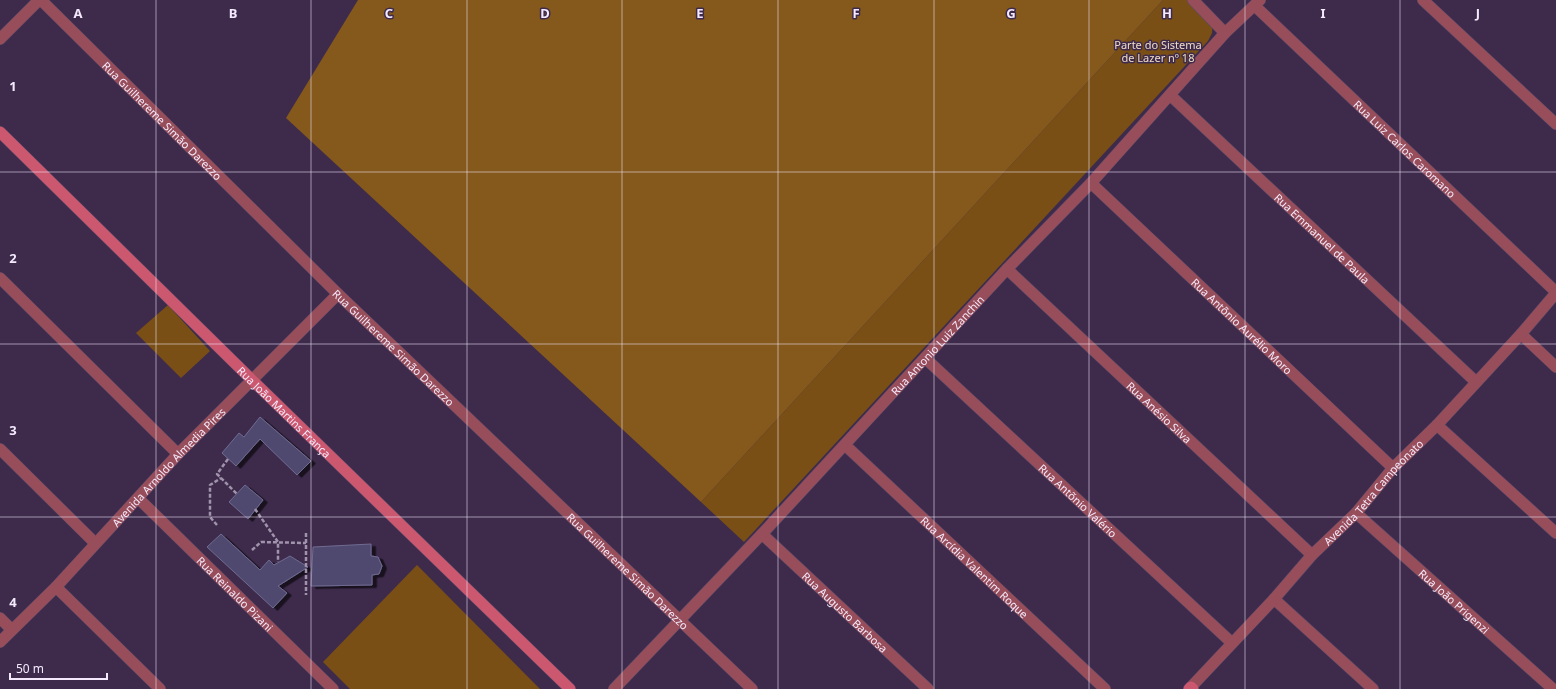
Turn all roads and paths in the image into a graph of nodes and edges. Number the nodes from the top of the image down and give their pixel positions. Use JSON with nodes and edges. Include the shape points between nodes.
{"nodes":[{"id":1,"x":40,"y":0,"type":"edge"},
{"id":2,"x":1193,"y":0,"type":"edge"},
{"id":3,"x":1423,"y":0,"type":"edge"},
{"id":4,"x":1257,"y":3,"type":"edge"},
{"id":5,"x":1225,"y":33,"type":"junction"},
{"id":6,"x":0,"y":39,"type":"edge"},
{"id":7,"x":1170,"y":95,"type":"junction"},
{"id":8,"x":1556,"y":124,"type":"edge"},
{"id":9,"x":0,"y":132,"type":"edge"},
{"id":10,"x":1091,"y":183,"type":"junction"},
{"id":11,"x":1007,"y":269,"type":"junction"},
{"id":12,"x":0,"y":278,"type":"edge"},
{"id":13,"x":1556,"y":292,"type":"edge"},
{"id":14,"x":338,"y":294,"type":"junction"},
{"id":15,"x":1521,"y":334,"type":"junction"},
{"id":16,"x":925,"y":358,"type":"junction"},
{"id":17,"x":1556,"y":367,"type":"edge"},
{"id":18,"x":252,"y":380,"type":"junction"},
{"id":19,"x":1476,"y":382,"type":"junction"},
{"id":20,"x":1437,"y":425,"type":"junction"},
{"id":21,"x":845,"y":445,"type":"junction"},
{"id":22,"x":0,"y":449,"type":"edge"},
{"id":23,"x":178,"y":454,"type":"junction"},
{"id":24,"x":228,"y":459,"type":"dead end"},
{"id":25,"x":1393,"y":468,"type":"junction"},
{"id":26,"x":221,"y":478,"type":"junction"},
{"id":27,"x":238,"y":494,"type":"dead end"},
{"id":28,"x":138,"y":499,"type":"junction"},
{"id":29,"x":255,"y":509,"type":"dead end"},
{"id":30,"x":1356,"y":513,"type":"junction"},
{"id":31,"x":217,"y":525,"type":"dead end"},
{"id":32,"x":306,"y":533,"type":"dead end"},
{"id":33,"x":1556,"y":533,"type":"edge"},
{"id":34,"x":762,"y":534,"type":"junction"},
{"id":35,"x":278,"y":542,"type":"junction"},
{"id":36,"x":96,"y":543,"type":"junction"},
{"id":37,"x":306,"y":543,"type":"junction"},
{"id":38,"x":252,"y":550,"type":"dead end"},
{"id":39,"x":1312,"y":555,"type":"junction"},
{"id":40,"x":278,"y":562,"type":"dead end"},
{"id":41,"x":56,"y":587,"type":"junction"},
{"id":42,"x":306,"y":595,"type":"dead end"},
{"id":43,"x":1274,"y":598,"type":"junction"},
{"id":44,"x":0,"y":618,"type":"edge"},
{"id":45,"x":679,"y":620,"type":"junction"},
{"id":46,"x":11,"y":629,"type":"junction"},
{"id":47,"x":0,"y":642,"type":"edge"},
{"id":48,"x":1232,"y":643,"type":"junction"},
{"id":49,"x":1191,"y":688,"type":"edge"},
{"id":50,"x":160,"y":689,"type":"edge"},
{"id":51,"x":333,"y":689,"type":"edge"},
{"id":52,"x":570,"y":689,"type":"edge"},
{"id":53,"x":614,"y":689,"type":"edge"},
{"id":54,"x":752,"y":689,"type":"edge"},
{"id":55,"x":928,"y":689,"type":"edge"},
{"id":56,"x":1104,"y":689,"type":"edge"},
{"id":57,"x":1372,"y":689,"type":"edge"},
{"id":58,"x":1553,"y":689,"type":"edge"}],
"edges":[{"from":1,"to":6,"type":"street"},
{"from":1,"to":14,"type":"street","name":"Rua Guilhereme Simão Darezzo"},
{"from":2,"to":5,"type":"street"},
{"from":3,"to":8,"type":"street"},
{"from":4,"to":5,"type":"street","name":"Rua Antonio Luiz Zanchin"},
{"from":4,"to":13,"type":"street","name":"Rua Luiz Carlos Caromano"},
{"from":5,"to":7,"type":"street","name":"Rua Antonio Luiz Zanchin"},
{"from":7,"to":10,"type":"street","name":"Rua Antonio Luiz Zanchin"},
{"from":7,"to":19,"type":"street","name":"Rua Emmanuel de Paula"},
{"from":9,"to":18,"type":"main road","name":"Rua João Martins França"},
{"from":10,"to":11,"type":"street","name":"Rua Antonio Luiz Zanchin"},
{"from":10,"to":25,"type":"street","name":"Rua Antõnio Aurélio Moro"},
{"from":11,"to":16,"type":"street","name":"Rua Antonio Luiz Zanchin"},
{"from":11,"to":39,"type":"street","name":"Rua Anésio Silva"},
{"from":12,"to":23,"type":"street"},
{"from":13,"to":15,"type":"street","name":"Avenida Tetra Campeonato"},
{"from":14,"to":18,"type":"street","name":"Avenida Arnoldo Almedia Pires"},
{"from":14,"to":45,"type":"street","name":"Rua Guilhereme Simão Darezzo"},
{"from":15,"to":17,"type":"street"},
{"from":15,"to":19,"type":"street","name":"Avenida Tetra Campeonato"},
{"from":16,"to":21,"type":"street","name":"Rua Antonio Luiz Zanchin"},
{"from":16,"to":48,"type":"street","name":"Rua Antõnio Valério"},
{"from":18,"to":23,"type":"street","name":"Avenida Arnoldo Almedia Pires"},
{"from":18,"to":52,"type":"main road","name":"Rua João Martins França"},
{"from":19,"to":20,"type":"street","name":"Avenida Tetra Campeonato"},
{"from":20,"to":25,"type":"street","name":"Avenida Tetra Campeonato"},
{"from":20,"to":33,"type":"street"},
{"from":21,"to":34,"type":"street","name":"Rua Antonio Luiz Zanchin"},
{"from":21,"to":56,"type":"street","name":"Rua Arcídia Valentim Roque"},
{"from":22,"to":36,"type":"street"},
{"from":23,"to":28,"type":"street","name":"Avenida Arnoldo Almedia Pires"},
{"from":24,"to":26,"type":"path","via":[[217,474]]},
{"from":25,"to":30,"type":"street","name":"Avenida Tetra Campeonato"},
{"from":26,"to":27,"type":"path"},
{"from":26,"to":31,"type":"path","via":[[210,485],[210,518]]},
{"from":28,"to":36,"type":"street","name":"Avenida Arnoldo Almedia Pires"},
{"from":28,"to":51,"type":"street","name":"Rua Reinaldo Pizani"},
{"from":29,"to":35,"type":"path"},
{"from":30,"to":39,"type":"street","name":"Avenida Tetra Campeonato"},
{"from":30,"to":58,"type":"street","name":"Rua João Prigenzi"},
{"from":32,"to":37,"type":"path"},
{"from":34,"to":45,"type":"street","name":"Rua Antonio Luiz Zanchin"},
{"from":34,"to":55,"type":"street","name":"Rua Augusto Barbosa"},
{"from":35,"to":37,"type":"path"},
{"from":35,"to":38,"type":"path","via":[[260,542]]},
{"from":35,"to":40,"type":"path"},
{"from":36,"to":41,"type":"street","name":"Avenida Arnoldo Almedia Pires"},
{"from":37,"to":42,"type":"path"},
{"from":39,"to":43,"type":"street","name":"Avenida Tetra Campeonato"},
{"from":41,"to":46,"type":"street","name":"Avenida Arnoldo Almedia Pires"},
{"from":41,"to":50,"type":"street"},
{"from":43,"to":48,"type":"street","name":"Avenida Tetra Campeonato"},
{"from":43,"to":57,"type":"street"},
{"from":44,"to":46,"type":"street"},
{"from":45,"to":53,"type":"street","name":"Rua Antonio Luiz Zanchin"},
{"from":45,"to":54,"type":"street","name":"Rua Guilhereme Simão Darezzo"},
{"from":46,"to":47,"type":"street","name":"Avenida Arnoldo Almedia Pires"},
{"from":48,"to":49,"type":"street","name":"Avenida Tetra Campeonato"}]}
